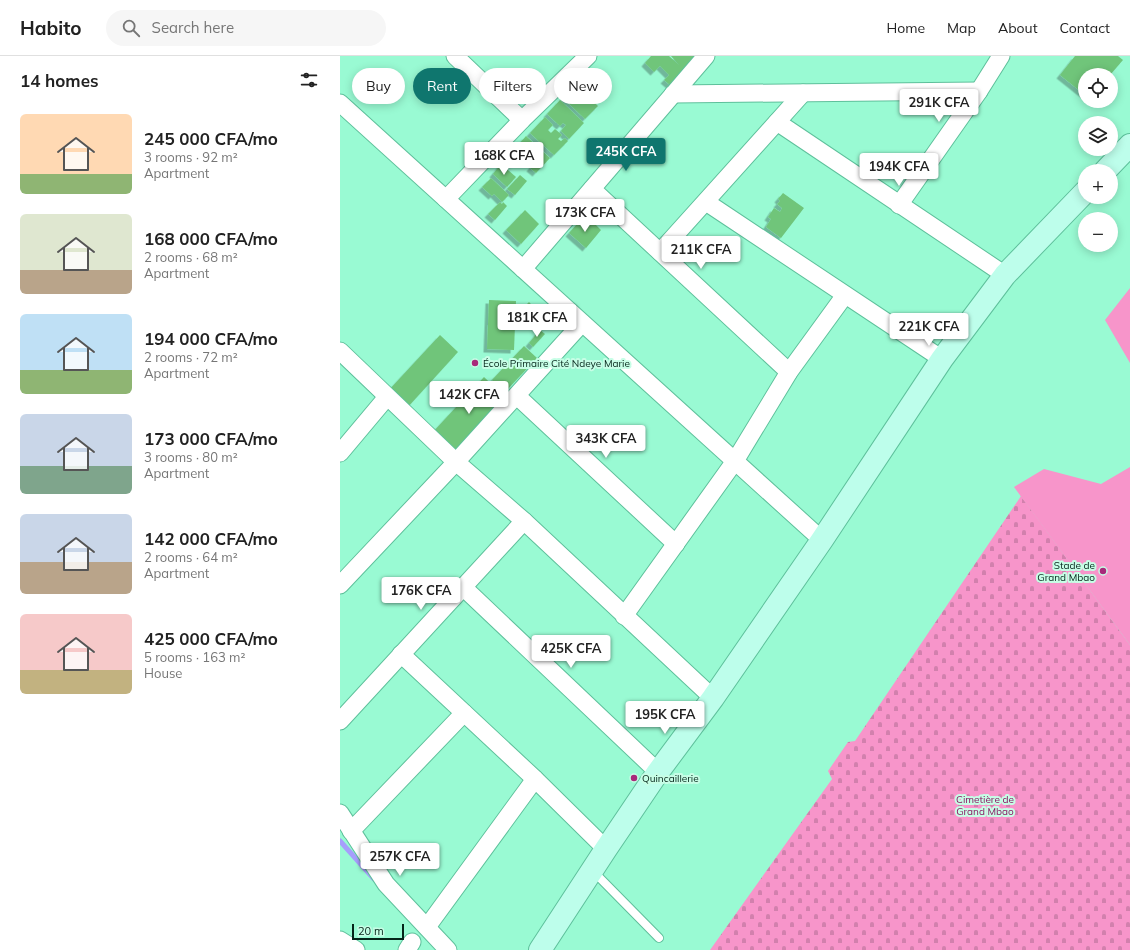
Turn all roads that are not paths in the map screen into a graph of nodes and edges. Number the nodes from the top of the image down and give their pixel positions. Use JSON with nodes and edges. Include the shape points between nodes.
{"nodes":[{"id":1,"x":456,"y":56,"type":"edge"},
{"id":2,"x":588,"y":56,"type":"edge"},
{"id":3,"x":706,"y":56,"type":"edge"},
{"id":4,"x":1001,"y":56,"type":"edge"},
{"id":5,"x":979,"y":91,"type":"junction"},
{"id":6,"x":803,"y":93,"type":"junction"},
{"id":7,"x":673,"y":94,"type":"junction"},
{"id":8,"x":340,"y":103,"type":"edge"},
{"id":9,"x":522,"y":120,"type":"junction"},
{"id":10,"x":777,"y":122,"type":"junction"},
{"id":11,"x":1130,"y":145,"type":"edge"},
{"id":12,"x":1112,"y":164,"type":"edge"},
{"id":13,"x":592,"y":189,"type":"junction"},
{"id":14,"x":446,"y":199,"type":"junction"},
{"id":15,"x":1078,"y":199,"type":"edge"},
{"id":16,"x":706,"y":202,"type":"junction"},
{"id":17,"x":899,"y":204,"type":"junction"},
{"id":18,"x":660,"y":252,"type":"junction"},
{"id":19,"x":523,"y":269,"type":"junction"},
{"id":20,"x":1005,"y":275,"type":"junction"},
{"id":21,"x":845,"y":295,"type":"junction"},
{"id":22,"x":582,"y":323,"type":"junction"},
{"id":23,"x":340,"y":351,"type":"edge"},
{"id":24,"x":942,"y":359,"type":"junction"},
{"id":25,"x":790,"y":372,"type":"junction"},
{"id":26,"x":517,"y":396,"type":"junction"},
{"id":27,"x":387,"y":397,"type":"junction"},
{"id":28,"x":340,"y":454,"type":"edge"},
{"id":29,"x":734,"y":461,"type":"junction"},
{"id":30,"x":456,"y":462,"type":"junction"},
{"id":31,"x":524,"y":521,"type":"junction"},
{"id":32,"x":822,"y":540,"type":"junction"},
{"id":33,"x":676,"y":544,"type":"junction"},
{"id":34,"x":340,"y":585,"type":"edge"},
{"id":35,"x":463,"y":587,"type":"junction"},
{"id":36,"x":624,"y":616,"type":"junction"},
{"id":37,"x":401,"y":654,"type":"junction"},
{"id":38,"x":713,"y":698,"type":"junction"},
{"id":39,"x":464,"y":714,"type":"junction"},
{"id":40,"x":340,"y":721,"type":"edge"},
{"id":41,"x":658,"y":772,"type":"junction"},
{"id":42,"x":535,"y":779,"type":"junction"},
{"id":43,"x":340,"y":813,"type":"edge"},
{"id":44,"x":351,"y":831,"type":"junction"},
{"id":45,"x":606,"y":848,"type":"junction"},
{"id":46,"x":592,"y":870,"type":"junction"},
{"id":47,"x":427,"y":927,"type":"junction"},
{"id":48,"x":659,"y":938,"type":"dead end"},
{"id":49,"x":340,"y":940,"type":"edge"},
{"id":50,"x":356,"y":950,"type":"edge"},
{"id":51,"x":448,"y":950,"type":"edge"},
{"id":52,"x":540,"y":950,"type":"edge"}],
"edges":[{"from":1,"to":9,"type":"street"},
{"from":2,"to":9,"type":"street"},
{"from":3,"to":7,"type":"street"},
{"from":4,"to":5,"type":"street"},
{"from":5,"to":6,"type":"street"},
{"from":5,"to":17,"type":"street"},
{"from":6,"to":7,"type":"street"},
{"from":6,"to":10,"type":"street"},
{"from":7,"to":13,"type":"street"},
{"from":8,"to":14,"type":"street"},
{"from":9,"to":14,"type":"street"},
{"from":10,"to":16,"type":"street"},
{"from":10,"to":17,"type":"street"},
{"from":11,"to":12,"type":"street"},
{"from":13,"to":18,"type":"street"},
{"from":13,"to":19,"type":"street"},
{"from":14,"to":19,"type":"street"},
{"from":15,"to":20,"type":"street"},
{"from":16,"to":18,"type":"street"},
{"from":16,"to":21,"type":"street"},
{"from":17,"to":20,"type":"street"},
{"from":18,"to":25,"type":"street"},
{"from":19,"to":22,"type":"street"},
{"from":20,"to":24,"type":"street"},
{"from":21,"to":24,"type":"street"},
{"from":21,"to":25,"type":"street"},
{"from":22,"to":26,"type":"street"},
{"from":22,"to":29,"type":"street"},
{"from":23,"to":27,"type":"street"},
{"from":24,"to":32,"type":"street"},
{"from":25,"to":29,"type":"street"},
{"from":26,"to":30,"type":"street"},
{"from":26,"to":33,"type":"street"},
{"from":27,"to":28,"type":"street"},
{"from":27,"to":30,"type":"street"},
{"from":29,"to":32,"type":"street"},
{"from":29,"to":33,"type":"street"},
{"from":30,"to":31,"type":"street"},
{"from":30,"to":34,"type":"street"},
{"from":31,"to":35,"type":"street"},
{"from":31,"to":36,"type":"street"},
{"from":32,"to":38,"type":"street"},
{"from":33,"to":36,"type":"street"},
{"from":35,"to":37,"type":"street"},
{"from":35,"to":41,"type":"street"},
{"from":36,"to":38,"type":"street"},
{"from":37,"to":39,"type":"street"},
{"from":37,"to":40,"type":"street"},
{"from":38,"to":41,"type":"street"},
{"from":39,"to":42,"type":"street"},
{"from":39,"to":44,"type":"street"},
{"from":41,"to":45,"type":"street"},
{"from":42,"to":45,"type":"street"},
{"from":42,"to":47,"type":"street"},
{"from":43,"to":44,"type":"street"},
{"from":44,"to":47,"type":"street","via":[[386,884]]},
{"from":45,"to":46,"type":"street"},
{"from":46,"to":48,"type":"lane"},
{"from":46,"to":52,"type":"street"},
{"from":47,"to":51,"type":"street"},
{"from":49,"to":50,"type":"street"}]}
